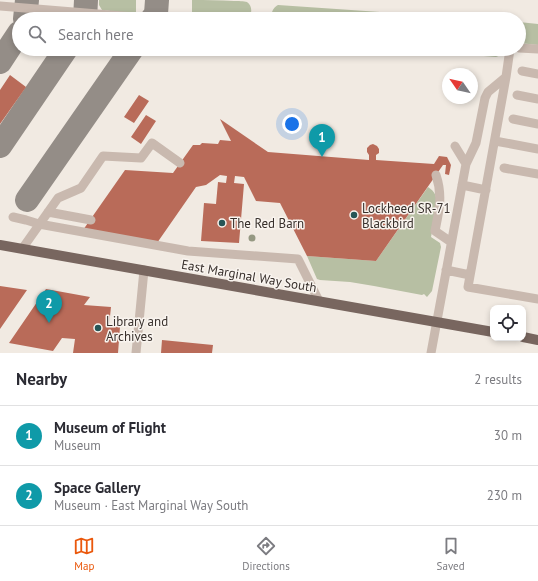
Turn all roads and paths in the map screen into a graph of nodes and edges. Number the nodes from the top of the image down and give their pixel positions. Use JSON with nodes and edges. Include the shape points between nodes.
{"nodes":[{"id":1,"x":0,"y":6,"type":"edge"},
{"id":2,"x":73,"y":12,"type":"edge"},
{"id":3,"x":526,"y":48,"type":"edge"},
{"id":4,"x":538,"y":49,"type":"edge"},
{"id":5,"x":509,"y":56,"type":"edge"},
{"id":6,"x":522,"y":71,"type":"dead end"},
{"id":7,"x":538,"y":74,"type":"edge"},
{"id":8,"x":506,"y":77,"type":"junction"},
{"id":9,"x":517,"y":95,"type":"dead end"},
{"id":10,"x":538,"y":99,"type":"edge"},
{"id":11,"x":513,"y":119,"type":"dead end"},
{"id":12,"x":538,"y":124,"type":"edge"},
{"id":13,"x":494,"y":141,"type":"junction"},
{"id":14,"x":455,"y":146,"type":"dead end"},
{"id":15,"x":538,"y":149,"type":"edge"},
{"id":16,"x":180,"y":163,"type":"dead end"},
{"id":17,"x":466,"y":164,"type":"junction"},
{"id":18,"x":504,"y":168,"type":"dead end"},
{"id":19,"x":538,"y":174,"type":"edge"},
{"id":20,"x":436,"y":175,"type":"dead end"},
{"id":21,"x":462,"y":185,"type":"junction"},
{"id":22,"x":486,"y":190,"type":"junction"},
{"id":23,"x":48,"y":212,"type":"junction"},
{"id":24,"x":13,"y":217,"type":"dead end"},
{"id":25,"x":91,"y":220,"type":"dead end"},
{"id":26,"x":39,"y":224,"type":"junction"},
{"id":27,"x":451,"y":242,"type":"junction"},
{"id":28,"x":0,"y":245,"type":"edge"},
{"id":29,"x":22,"y":249,"type":"junction"},
{"id":30,"x":144,"y":270,"type":"junction"},
{"id":31,"x":446,"y":270,"type":"junction"},
{"id":32,"x":470,"y":275,"type":"junction"},
{"id":33,"x":538,"y":299,"type":"edge"},
{"id":34,"x":319,"y":302,"type":"junction"},
{"id":35,"x":437,"y":322,"type":"junction"},
{"id":36,"x":490,"y":331,"type":"edge"},
{"id":37,"x":526,"y":338,"type":"edge"},
{"id":38,"x":538,"y":340,"type":"edge"},
{"id":39,"x":136,"y":353,"type":"edge"},
{"id":40,"x":431,"y":353,"type":"edge"}],
"edges":[{"from":1,"to":2,"type":"street"},
{"from":3,"to":4,"type":"street"},
{"from":5,"to":8,"type":"street"},
{"from":6,"to":7,"type":"street"},
{"from":8,"to":13,"type":"street"},
{"from":8,"to":17,"type":"street","via":[[488,92],[485,98],[476,143]]},
{"from":9,"to":10,"type":"street"},
{"from":11,"to":12,"type":"street"},
{"from":13,"to":15,"type":"street"},
{"from":13,"to":22,"type":"street"},
{"from":14,"to":17,"type":"street"},
{"from":16,"to":23,"type":"street","via":[[152,143],[141,158],[103,156],[81,188],[58,198]]},
{"from":17,"to":21,"type":"street"},
{"from":18,"to":19,"type":"street"},
{"from":20,"to":27,"type":"street","via":[[441,195],[435,232]]},
{"from":21,"to":22,"type":"street"},
{"from":21,"to":27,"type":"street"},
{"from":22,"to":32,"type":"street"},
{"from":23,"to":25,"type":"street"},
{"from":23,"to":26,"type":"street"},
{"from":24,"to":26,"type":"street"},
{"from":26,"to":29,"type":"street"},
{"from":26,"to":34,"type":"street","via":[[188,251],[298,259]]},
{"from":27,"to":31,"type":"street"},
{"from":28,"to":29,"type":"main road","name":"East Marginal Way South"},
{"from":29,"to":30,"type":"main road","name":"East Marginal Way South"},
{"from":30,"to":34,"type":"main road","name":"East Marginal Way South"},
{"from":30,"to":39,"type":"street"},
{"from":31,"to":32,"type":"street"},
{"from":31,"to":35,"type":"street"},
{"from":32,"to":33,"type":"street","via":[[468,287]]},
{"from":34,"to":35,"type":"main road","name":"East Marginal Way South"},
{"from":35,"to":36,"type":"main road","name":"East Marginal Way South"},
{"from":35,"to":40,"type":"street"},
{"from":37,"to":38,"type":"main road"}]}
